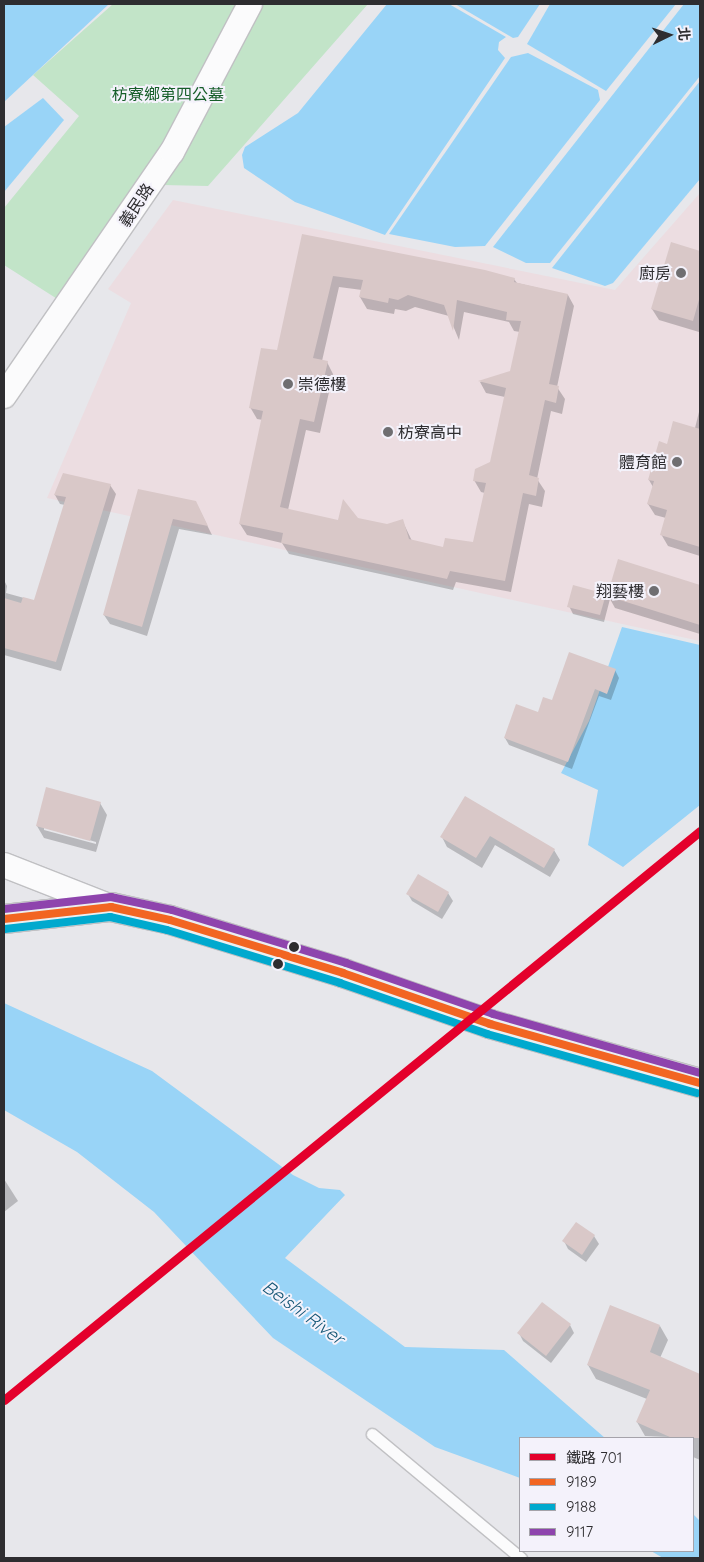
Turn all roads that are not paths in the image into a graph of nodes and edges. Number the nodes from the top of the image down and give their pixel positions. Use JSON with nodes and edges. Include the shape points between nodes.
{"nodes":[{"id":1,"x":250,"y":4,"type":"edge"},
{"id":2,"x":4,"y":396,"type":"edge"},
{"id":3,"x":4,"y":865,"type":"edge"},
{"id":4,"x":111,"y":906,"type":"junction"},
{"id":5,"x":4,"y":919,"type":"edge"},
{"id":6,"x":700,"y":1083,"type":"edge"},
{"id":7,"x":372,"y":1434,"type":"dead end"},
{"id":8,"x":521,"y":1558,"type":"edge"}],
"edges":[{"from":1,"to":2,"type":"street","name":"義民路","via":[[172,152]]},
{"from":3,"to":4,"type":"street"},
{"from":4,"to":5,"type":"street"},
{"from":4,"to":6,"type":"street","via":[[170,920],[334,970],[490,1024]]},
{"from":7,"to":8,"type":"lane"}]}
